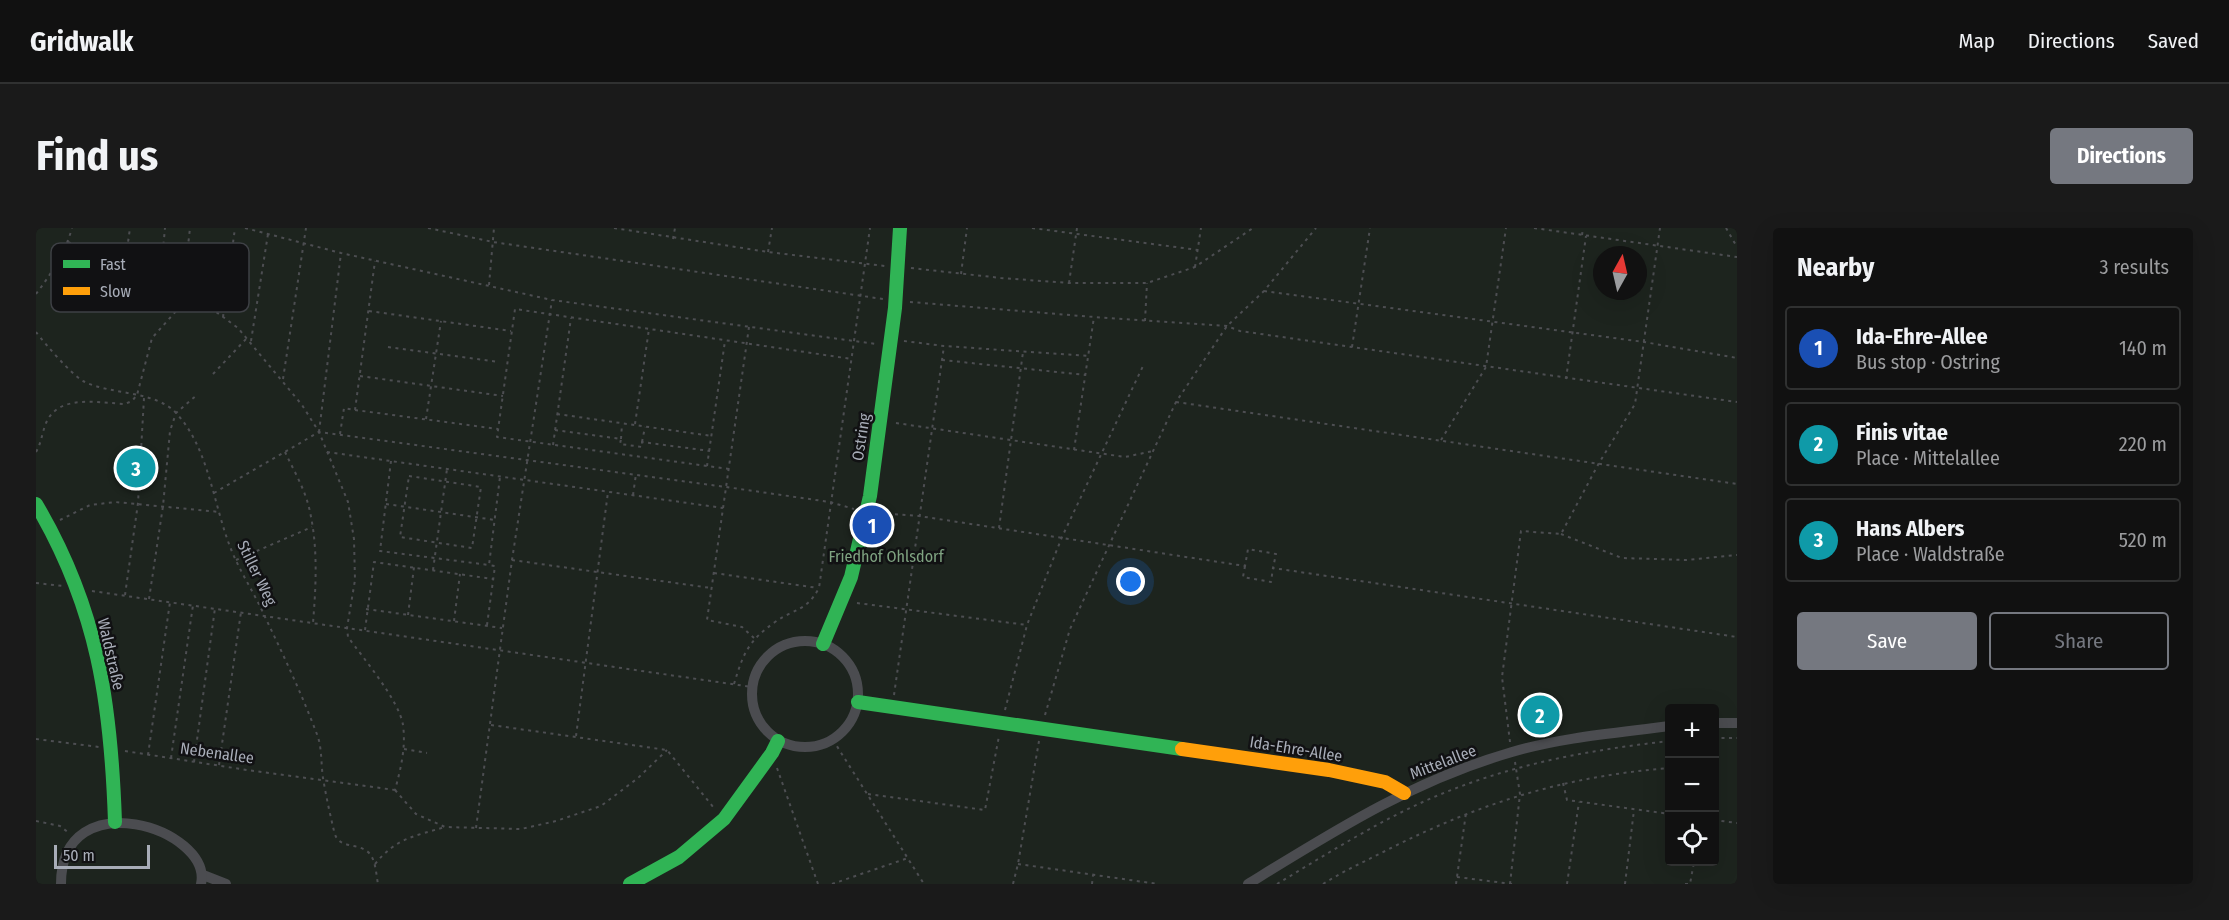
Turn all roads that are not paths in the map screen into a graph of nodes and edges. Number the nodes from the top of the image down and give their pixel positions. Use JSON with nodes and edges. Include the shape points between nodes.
{"nodes":[{"id":1,"x":900,"y":228,"type":"edge"},
{"id":2,"x":36,"y":504,"type":"edge"},
{"id":3,"x":823,"y":644,"type":"junction"},
{"id":4,"x":858,"y":702,"type":"junction"},
{"id":5,"x":1719,"y":723,"type":"edge"},
{"id":6,"x":1737,"y":723,"type":"edge"},
{"id":7,"x":1665,"y":727,"type":"edge"},
{"id":8,"x":775,"y":747,"type":"junction"},
{"id":9,"x":1404,"y":793,"type":"junction"},
{"id":10,"x":115,"y":822,"type":"junction"},
{"id":11,"x":202,"y":879,"type":"edge"},
{"id":12,"x":61,"y":884,"type":"edge"},
{"id":13,"x":226,"y":884,"type":"edge"},
{"id":14,"x":630,"y":884,"type":"edge"},
{"id":15,"x":1248,"y":884,"type":"edge"}],
"edges":[{"from":1,"to":3,"type":"street","name":"Ostring","via":[[892,343],[866,512],[843,601]]},
{"from":2,"to":10,"type":"street","name":"Waldstraße","via":[[78,589],[103,687],[112,749]]},
{"from":3,"to":4,"type":"street","via":[[839,652],[851,666],[858,683]]},
{"from":3,"to":8,"type":"street","via":[[804,640],[786,644],[770,653],[758,668],[752,701],[756,717]]},
{"from":4,"to":8,"type":"street","via":[[846,730],[833,740],[806,748]]},
{"from":4,"to":9,"type":"street","name":"Ida-Ehre-Allee","via":[[1329,770],[1385,782]]},
{"from":5,"to":6,"type":"street"},
{"from":7,"to":9,"type":"street","name":"Mittelallee","via":[[1556,741],[1512,752]]},
{"from":8,"to":14,"type":"street","via":[[724,819],[679,857]]},
{"from":9,"to":15,"type":"street","name":"Mittelallee"},
{"from":10,"to":11,"type":"street","via":[[142,825],[171,837],[193,855]]},
{"from":10,"to":12,"type":"street","via":[[102,824],[77,839],[63,858]]},
{"from":11,"to":13,"type":"street"}]}
